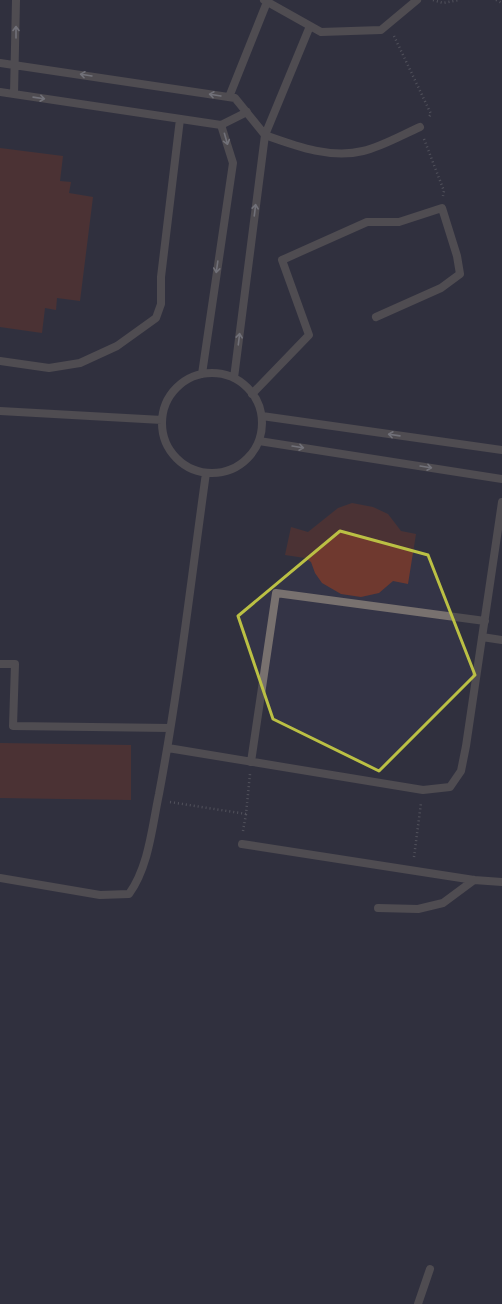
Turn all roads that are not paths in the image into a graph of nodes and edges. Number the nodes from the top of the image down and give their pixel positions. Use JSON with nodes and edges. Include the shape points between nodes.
{"nodes":[{"id":1,"x":16,"y":0,"type":"edge"},
{"id":2,"x":417,"y":0,"type":"edge"},
{"id":3,"x":265,"y":1,"type":"edge"},
{"id":4,"x":310,"y":26,"type":"junction"},
{"id":5,"x":0,"y":63,"type":"edge"},
{"id":6,"x":16,"y":65,"type":"junction"},
{"id":7,"x":0,"y":92,"type":"edge"},
{"id":8,"x":14,"y":94,"type":"junction"},
{"id":9,"x":229,"y":97,"type":"junction"},
{"id":10,"x":246,"y":112,"type":"junction"},
{"id":11,"x":180,"y":119,"type":"junction"},
{"id":12,"x":222,"y":125,"type":"junction"},
{"id":13,"x":420,"y":127,"type":"dead end"},
{"id":14,"x":265,"y":135,"type":"junction"},
{"id":15,"x":376,"y":316,"type":"dead end"},
{"id":16,"x":0,"y":361,"type":"edge"},
{"id":17,"x":202,"y":374,"type":"junction"},
{"id":18,"x":234,"y":378,"type":"junction"},
{"id":19,"x":252,"y":394,"type":"junction"},
{"id":20,"x":0,"y":411,"type":"edge"},
{"id":21,"x":262,"y":416,"type":"junction"},
{"id":22,"x":162,"y":420,"type":"junction"},
{"id":23,"x":259,"y":441,"type":"junction"},
{"id":24,"x":502,"y":450,"type":"edge"},
{"id":25,"x":206,"y":473,"type":"junction"},
{"id":26,"x":502,"y":479,"type":"edge"},
{"id":27,"x":502,"y":502,"type":"edge"},
{"id":28,"x":485,"y":621,"type":"junction"},
{"id":29,"x":482,"y":637,"type":"junction"},
{"id":30,"x":502,"y":640,"type":"edge"},
{"id":31,"x":0,"y":664,"type":"edge"},
{"id":32,"x":170,"y":728,"type":"junction"},
{"id":33,"x":168,"y":748,"type":"junction"},
{"id":34,"x":251,"y":762,"type":"junction"},
{"id":35,"x":242,"y":844,"type":"dead end"},
{"id":36,"x":0,"y":878,"type":"edge"},
{"id":37,"x":474,"y":880,"type":"junction"},
{"id":38,"x":502,"y":882,"type":"edge"},
{"id":39,"x":378,"y":908,"type":"dead end"},
{"id":40,"x":430,"y":1268,"type":"dead end"},
{"id":41,"x":418,"y":1304,"type":"edge"}],
"edges":[{"from":6,"to":1,"type":"lane","one_way":true},
{"from":2,"to":4,"type":"lane","via":[[381,30],[321,32]]},
{"from":3,"to":4,"type":"lane"},
{"from":3,"to":9,"type":"lane"},
{"from":4,"to":14,"type":"lane"},
{"from":5,"to":6,"type":"lane"},
{"from":6,"to":8,"type":"lane"},
{"from":9,"to":6,"type":"lane","one_way":true},
{"from":7,"to":8,"type":"lane"},
{"from":8,"to":11,"type":"lane","one_way":true},
{"from":9,"to":10,"type":"lane","via":[[235,98]]},
{"from":10,"to":12,"type":"lane"},
{"from":10,"to":14,"type":"lane"},
{"from":11,"to":12,"type":"lane"},
{"from":11,"to":16,"type":"lane","via":[[161,277],[161,304],[156,318],[117,346],[80,363],[49,368]]},
{"from":12,"to":17,"type":"lane","one_way":true,"via":[[233,163]]},
{"from":13,"to":14,"type":"lane","via":[[364,151],[339,153],[304,148]]},
{"from":18,"to":14,"type":"lane","one_way":true},
{"from":15,"to":19,"type":"lane","via":[[441,288],[460,274],[442,208],[399,222],[367,222],[282,260],[308,335]]},
{"from":17,"to":18,"type":"lane","via":[[218,373]]},
{"from":17,"to":22,"type":"lane","via":[[186,380],[174,390],[165,404]]},
{"from":18,"to":19,"type":"lane"},
{"from":19,"to":21,"type":"lane","via":[[257,400]]},
{"from":20,"to":22,"type":"lane"},
{"from":21,"to":23,"type":"lane","via":[[262,433]]},
{"from":24,"to":21,"type":"lane","one_way":true},
{"from":22,"to":25,"type":"lane","via":[[163,436],[170,451],[182,463]]},
{"from":23,"to":25,"type":"lane","via":[[245,462],[230,471]]},
{"from":23,"to":26,"type":"lane","one_way":true},
{"from":25,"to":32,"type":"lane"},
{"from":27,"to":28,"type":"lane"},
{"from":28,"to":29,"type":"lane"},
{"from":28,"to":34,"type":"lane","via":[[276,593]]},
{"from":29,"to":30,"type":"lane"},
{"from":29,"to":34,"type":"lane","via":[[461,771],[450,787],[422,790]]},
{"from":31,"to":32,"type":"lane","via":[[15,664],[13,726]]},
{"from":32,"to":33,"type":"lane"},
{"from":33,"to":34,"type":"lane"},
{"from":33,"to":36,"type":"lane","via":[[145,862],[138,882],[129,894],[100,895]]},
{"from":35,"to":37,"type":"lane"},
{"from":37,"to":38,"type":"lane"},
{"from":37,"to":39,"type":"lane","via":[[443,903],[418,909]]},
{"from":40,"to":41,"type":"lane"}]}
